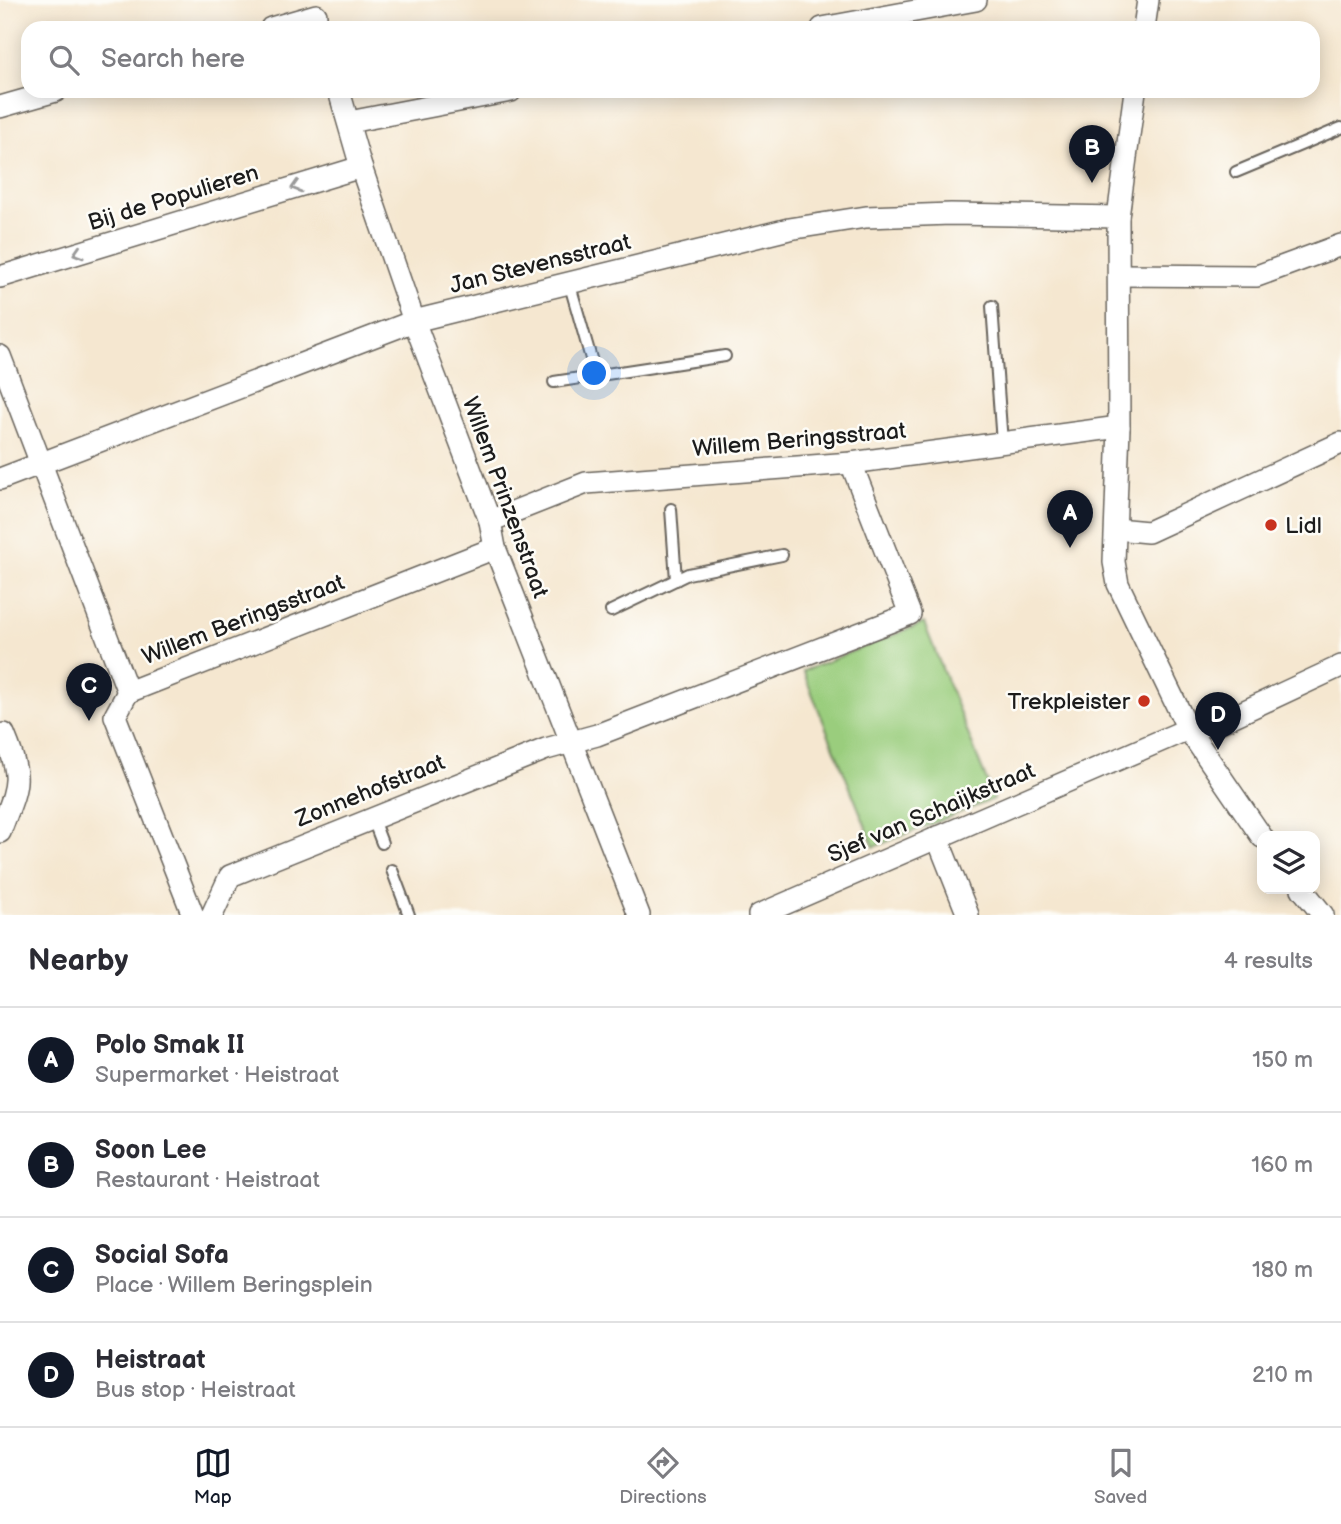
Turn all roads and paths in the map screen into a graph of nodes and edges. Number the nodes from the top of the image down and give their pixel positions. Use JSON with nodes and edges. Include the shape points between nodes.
{"nodes":[{"id":1,"x":976,"y":0,"type":"edge"},
{"id":2,"x":1148,"y":0,"type":"edge"},
{"id":3,"x":316,"y":14,"type":"edge"},
{"id":4,"x":294,"y":21,"type":"edge"},
{"id":5,"x":860,"y":21,"type":"edge"},
{"id":6,"x":1145,"y":21,"type":"edge"},
{"id":7,"x":32,"y":98,"type":"edge"},
{"id":8,"x":342,"y":98,"type":"edge"},
{"id":9,"x":474,"y":98,"type":"edge"},
{"id":10,"x":1134,"y":98,"type":"edge"},
{"id":11,"x":0,"y":107,"type":"edge"},
{"id":12,"x":349,"y":122,"type":"junction"},
{"id":13,"x":1341,"y":128,"type":"edge"},
{"id":14,"x":361,"y":167,"type":"junction"},
{"id":15,"x":1236,"y":173,"type":"dead end"},
{"id":16,"x":1118,"y":217,"type":"junction"},
{"id":17,"x":1341,"y":244,"type":"edge"},
{"id":18,"x":1119,"y":275,"type":"junction"},
{"id":19,"x":0,"y":277,"type":"edge"},
{"id":20,"x":569,"y":282,"type":"junction"},
{"id":21,"x":992,"y":306,"type":"dead end"},
{"id":22,"x":414,"y":321,"type":"junction"},
{"id":23,"x":0,"y":356,"type":"edge"},
{"id":24,"x":725,"y":356,"type":"dead end"},
{"id":25,"x":596,"y":376,"type":"junction"},
{"id":26,"x":554,"y":382,"type":"dead end"},
{"id":27,"x":1119,"y":427,"type":"junction"},
{"id":28,"x":1002,"y":443,"type":"junction"},
{"id":29,"x":1341,"y":443,"type":"edge"},
{"id":30,"x":851,"y":463,"type":"junction"},
{"id":31,"x":41,"y":464,"type":"junction"},
{"id":32,"x":0,"y":479,"type":"edge"},
{"id":33,"x":671,"y":509,"type":"dead end"},
{"id":34,"x":490,"y":521,"type":"junction"},
{"id":35,"x":1116,"y":529,"type":"junction"},
{"id":36,"x":495,"y":548,"type":"junction"},
{"id":37,"x":782,"y":555,"type":"dead end"},
{"id":38,"x":676,"y":579,"type":"junction"},
{"id":39,"x":611,"y":611,"type":"dead end"},
{"id":40,"x":1341,"y":666,"type":"edge"},
{"id":41,"x":128,"y":692,"type":"junction"},
{"id":42,"x":1188,"y":729,"type":"junction"},
{"id":43,"x":4,"y":734,"type":"dead end"},
{"id":44,"x":572,"y":742,"type":"junction"},
{"id":45,"x":372,"y":817,"type":"junction"},
{"id":46,"x":1258,"y":831,"type":"edge"},
{"id":47,"x":0,"y":832,"type":"edge"},
{"id":48,"x":937,"y":837,"type":"junction"},
{"id":49,"x":382,"y":844,"type":"dead end"},
{"id":50,"x":393,"y":870,"type":"dead end"},
{"id":51,"x":1306,"y":894,"type":"edge"},
{"id":52,"x":193,"y":915,"type":"edge"},
{"id":53,"x":212,"y":915,"type":"edge"},
{"id":54,"x":410,"y":915,"type":"edge"},
{"id":55,"x":639,"y":915,"type":"edge"},
{"id":56,"x":759,"y":915,"type":"edge"},
{"id":57,"x":968,"y":915,"type":"edge"},
{"id":58,"x":1323,"y":915,"type":"edge"}],
"edges":[{"from":1,"to":5,"type":"street"},
{"from":2,"to":6,"type":"street"},
{"from":3,"to":4,"type":"street"},
{"from":7,"to":11,"type":"street"},
{"from":8,"to":12,"type":"street","name":"Willem Prinzenstraat"},
{"from":9,"to":12,"type":"street"},
{"from":10,"to":16,"type":"street"},
{"from":12,"to":14,"type":"street","name":"Willem Prinzenstraat"},
{"from":13,"to":15,"type":"lane"},
{"from":14,"to":19,"type":"street","name":"Bij de Populieren","one_way":true},
{"from":14,"to":22,"type":"street","name":"Willem Prinzenstraat"},
{"from":16,"to":18,"type":"street"},
{"from":16,"to":20,"type":"street","name":"Jan Stevensstraat","via":[[866,217],[789,229]]},
{"from":17,"to":18,"type":"street","via":[[1257,276]]},
{"from":18,"to":27,"type":"street"},
{"from":20,"to":22,"type":"street","name":"Jan Stevensstraat"},
{"from":20,"to":25,"type":"lane"},
{"from":21,"to":28,"type":"lane"},
{"from":22,"to":31,"type":"street","name":"Jan Stevensstraat"},
{"from":22,"to":34,"type":"street","name":"Willem Prinzenstraat"},
{"from":23,"to":31,"type":"street"},
{"from":24,"to":25,"type":"lane"},
{"from":25,"to":26,"type":"lane"},
{"from":27,"to":28,"type":"street","name":"Willem Beringsstraat"},
{"from":27,"to":35,"type":"street"},
{"from":28,"to":30,"type":"street","name":"Willem Beringsstraat"},
{"from":29,"to":35,"type":"street","via":[[1148,532]]},
{"from":30,"to":34,"type":"street","name":"Willem Beringsstraat","via":[[669,481],[586,483]]},
{"from":30,"to":44,"type":"street","name":"Zonnehofstraat","via":[[911,614]]},
{"from":31,"to":32,"type":"street","name":"Jan Stevensstraat"},
{"from":31,"to":41,"type":"street"},
{"from":33,"to":38,"type":"lane"},
{"from":34,"to":36,"type":"street","name":"Willem Prinzenstraat"},
{"from":35,"to":42,"type":"street","via":[[1118,584]]},
{"from":36,"to":41,"type":"street","name":"Willem Beringsstraat"},
{"from":36,"to":44,"type":"street","name":"Willem Prinzenstraat"},
{"from":37,"to":38,"type":"lane"},
{"from":38,"to":39,"type":"lane"},
{"from":40,"to":42,"type":"street","name":"Sjef van Schaijkstraat","via":[[1219,723]]},
{"from":41,"to":52,"type":"street","via":[[115,716]]},
{"from":42,"to":46,"type":"street"},
{"from":42,"to":48,"type":"street","name":"Sjef van Schaijkstraat"},
{"from":43,"to":47,"type":"street","via":[[18,786]]},
{"from":44,"to":45,"type":"street","name":"Zonnehofstraat"},
{"from":44,"to":55,"type":"street","name":"Willem Prinzenstraat"},
{"from":45,"to":49,"type":"lane"},
{"from":45,"to":53,"type":"street","name":"Zonnehofstraat","via":[[230,876]]},
{"from":48,"to":56,"type":"street","name":"Sjef van Schaijkstraat"},
{"from":48,"to":57,"type":"street"},
{"from":50,"to":54,"type":"lane"},
{"from":51,"to":58,"type":"street"}]}
